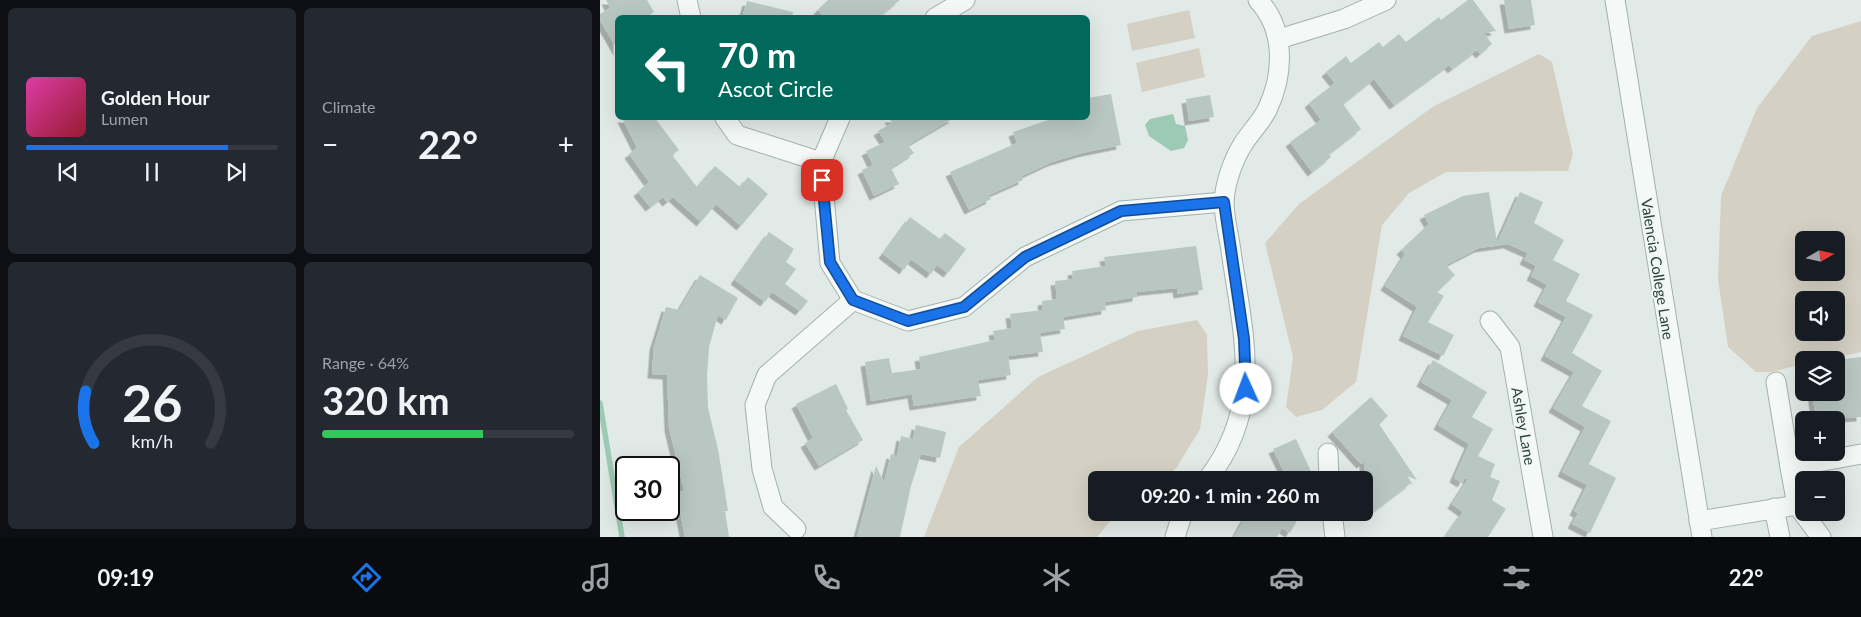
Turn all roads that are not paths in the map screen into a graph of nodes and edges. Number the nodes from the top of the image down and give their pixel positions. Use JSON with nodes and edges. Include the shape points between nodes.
{"nodes":[{"id":1,"x":687,"y":0,"type":"edge"},
{"id":2,"x":965,"y":0,"type":"edge"},
{"id":3,"x":1258,"y":0,"type":"edge"},
{"id":4,"x":1386,"y":0,"type":"edge"},
{"id":5,"x":1615,"y":0,"type":"edge"},
{"id":6,"x":690,"y":15,"type":"edge"},
{"id":7,"x":940,"y":15,"type":"edge"},
{"id":8,"x":1279,"y":39,"type":"junction"},
{"id":9,"x":726,"y":120,"type":"edge"},
{"id":10,"x":839,"y":120,"type":"edge"},
{"id":11,"x":821,"y":162,"type":"junction"},
{"id":12,"x":1224,"y":202,"type":"junction"},
{"id":13,"x":853,"y":300,"type":"junction"},
{"id":14,"x":1490,"y":321,"type":"dead end"},
{"id":15,"x":1776,"y":382,"type":"dead end"},
{"id":16,"x":1328,"y":453,"type":"dead end"},
{"id":17,"x":1861,"y":454,"type":"edge"},
{"id":18,"x":1790,"y":467,"type":"junction"},
{"id":19,"x":1213,"y":471,"type":"edge"},
{"id":20,"x":1329,"y":471,"type":"edge"},
{"id":21,"x":1795,"y":494,"type":"edge"},
{"id":22,"x":1795,"y":505,"type":"edge"},
{"id":23,"x":1774,"y":508,"type":"junction"},
{"id":24,"x":1180,"y":521,"type":"edge"},
{"id":25,"x":1333,"y":521,"type":"edge"},
{"id":26,"x":1809,"y":521,"type":"edge"},
{"id":27,"x":796,"y":529,"type":"dead end"},
{"id":28,"x":1700,"y":529,"type":"edge"},
{"id":29,"x":1175,"y":537,"type":"edge"},
{"id":30,"x":1335,"y":537,"type":"edge"},
{"id":31,"x":1543,"y":537,"type":"edge"},
{"id":32,"x":1780,"y":537,"type":"edge"},
{"id":33,"x":1821,"y":537,"type":"edge"}],
"edges":[{"from":1,"to":6,"type":"street"},
{"from":2,"to":7,"type":"street"},
{"from":3,"to":8,"type":"street"},
{"from":4,"to":8,"type":"street","via":[[1344,19]]},
{"from":5,"to":28,"type":"street","name":"Valencia College Lane"},
{"from":8,"to":12,"type":"street","via":[[1278,78],[1267,111],[1242,145],[1230,171]]},
{"from":9,"to":11,"type":"street","via":[[736,135]]},
{"from":10,"to":11,"type":"street"},
{"from":11,"to":13,"type":"street","via":[[830,262]]},
{"from":12,"to":13,"type":"street","via":[[1121,211],[1025,257],[964,307],[908,321]]},
{"from":12,"to":19,"type":"street","via":[[1244,339],[1246,389],[1229,447]]},
{"from":13,"to":27,"type":"street","via":[[767,375],[755,405],[762,469],[773,507]]},
{"from":14,"to":31,"type":"street","name":"Ashley Lane","via":[[1510,347]]},
{"from":15,"to":18,"type":"street"},
{"from":16,"to":20,"type":"street"},
{"from":17,"to":18,"type":"street"},
{"from":18,"to":21,"type":"street"},
{"from":22,"to":23,"type":"street"},
{"from":23,"to":28,"type":"street"},
{"from":23,"to":32,"type":"street"},
{"from":24,"to":29,"type":"street"},
{"from":25,"to":30,"type":"street"},
{"from":26,"to":33,"type":"street"}]}
